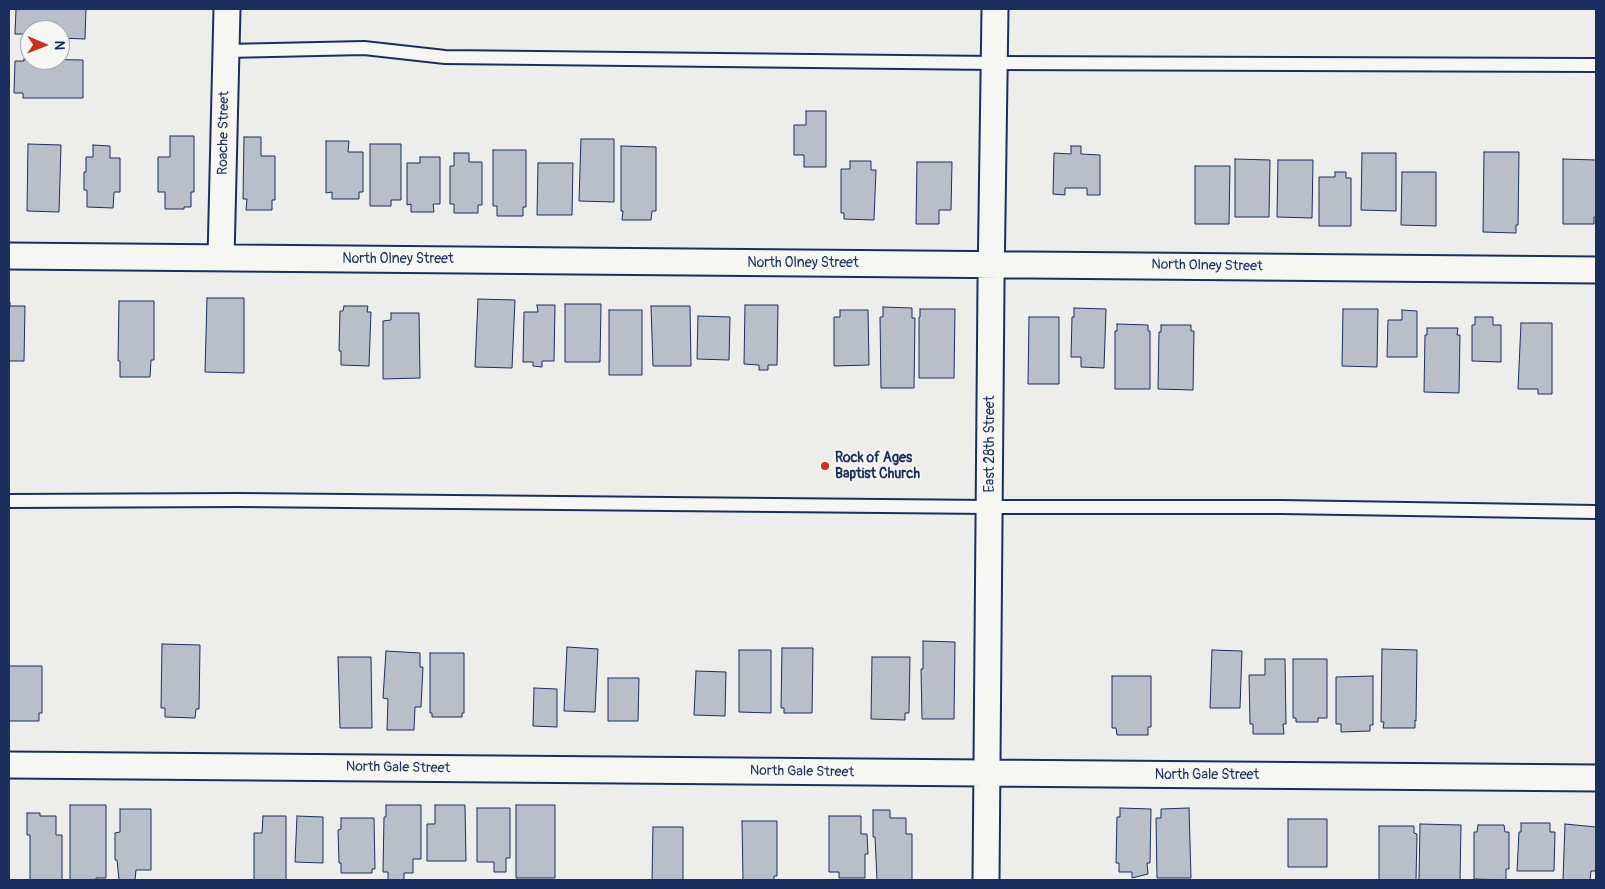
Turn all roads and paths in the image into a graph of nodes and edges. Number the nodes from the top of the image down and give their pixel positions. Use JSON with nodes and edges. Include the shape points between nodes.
{"nodes":[{"id":1,"x":227,"y":9,"type":"edge"},
{"id":2,"x":996,"y":9,"type":"edge"},
{"id":3,"x":226,"y":51,"type":"junction"},
{"id":4,"x":994,"y":63,"type":"junction"},
{"id":5,"x":1596,"y":66,"type":"edge"},
{"id":6,"x":9,"y":256,"type":"edge"},
{"id":7,"x":221,"y":258,"type":"junction"},
{"id":8,"x":991,"y":264,"type":"junction"},
{"id":9,"x":1596,"y":270,"type":"edge"},
{"id":10,"x":9,"y":501,"type":"edge"},
{"id":11,"x":989,"y":507,"type":"junction"},
{"id":12,"x":1596,"y":512,"type":"edge"},
{"id":13,"x":9,"y":765,"type":"edge"},
{"id":14,"x":986,"y":774,"type":"junction"},
{"id":15,"x":1596,"y":778,"type":"edge"},
{"id":16,"x":986,"y":880,"type":"edge"}],
"edges":[{"from":1,"to":3,"type":"street","name":"Roache Street"},
{"from":2,"to":4,"type":"street","name":"East 28th Street"},
{"from":3,"to":4,"type":"lane","via":[[364,48],[445,57]]},
{"from":3,"to":7,"type":"street","name":"Roache Street"},
{"from":4,"to":5,"type":"lane"},
{"from":4,"to":8,"type":"street","name":"East 28th Street"},
{"from":6,"to":7,"type":"street","name":"North Olney Street"},
{"from":7,"to":8,"type":"street","name":"North Olney Street"},
{"from":8,"to":9,"type":"street","name":"North Olney Street"},
{"from":8,"to":11,"type":"street","name":"East 28th Street"},
{"from":10,"to":11,"type":"lane"},
{"from":11,"to":12,"type":"lane"},
{"from":11,"to":14,"type":"street","name":"East 28th Street"},
{"from":13,"to":14,"type":"street","name":"North Gale Street"},
{"from":14,"to":15,"type":"street","name":"North Gale Street"},
{"from":14,"to":16,"type":"street","name":"East 28th Street"}]}
